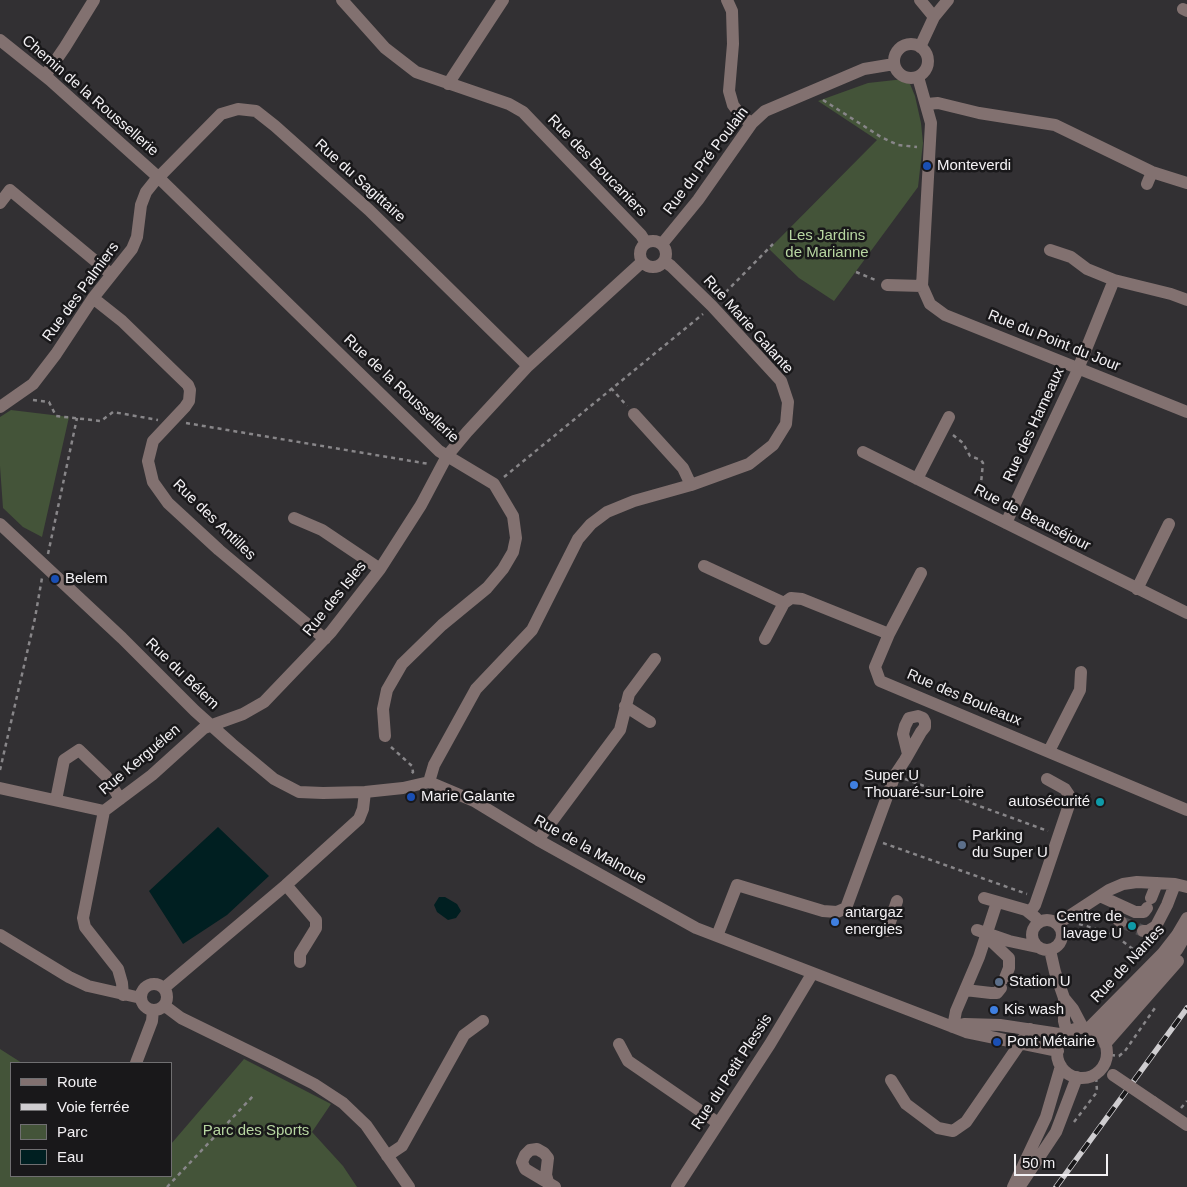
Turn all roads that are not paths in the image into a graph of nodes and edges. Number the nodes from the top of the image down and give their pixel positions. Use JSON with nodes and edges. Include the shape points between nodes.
{"nodes":[{"id":1,"x":94,"y":0,"type":"edge"},
{"id":2,"x":342,"y":0,"type":"edge"},
{"id":3,"x":503,"y":0,"type":"edge"},
{"id":4,"x":727,"y":0,"type":"edge"},
{"id":5,"x":920,"y":0,"type":"edge"},
{"id":6,"x":948,"y":0,"type":"edge"},
{"id":7,"x":934,"y":18,"type":"junction"},
{"id":8,"x":0,"y":40,"type":"edge"},
{"id":9,"x":920,"y":47,"type":"junction"},
{"id":10,"x":894,"y":64,"type":"junction"},
{"id":11,"x":45,"y":76,"type":"junction"},
{"id":12,"x":918,"y":77,"type":"junction"},
{"id":13,"x":448,"y":84,"type":"junction"},
{"id":14,"x":927,"y":104,"type":"junction"},
{"id":15,"x":752,"y":124,"type":"junction"},
{"id":16,"x":158,"y":177,"type":"junction"},
{"id":17,"x":1187,"y":183,"type":"edge"},
{"id":18,"x":0,"y":203,"type":"edge"},
{"id":19,"x":646,"y":242,"type":"junction"},
{"id":20,"x":662,"y":244,"type":"junction"},
{"id":21,"x":1050,"y":250,"type":"dead end"},
{"id":22,"x":664,"y":261,"type":"junction"},
{"id":23,"x":642,"y":262,"type":"junction"},
{"id":24,"x":112,"y":274,"type":"junction"},
{"id":25,"x":1114,"y":280,"type":"junction"},
{"id":26,"x":887,"y":285,"type":"road end"},
{"id":27,"x":922,"y":286,"type":"junction"},
{"id":28,"x":93,"y":298,"type":"junction"},
{"id":29,"x":1187,"y":300,"type":"edge"},
{"id":30,"x":528,"y":366,"type":"junction"},
{"id":31,"x":1078,"y":368,"type":"junction"},
{"id":32,"x":0,"y":407,"type":"edge"},
{"id":33,"x":1187,"y":412,"type":"edge"},
{"id":34,"x":634,"y":414,"type":"road end"},
{"id":35,"x":949,"y":417,"type":"dead end"},
{"id":36,"x":863,"y":452,"type":"dead end"},
{"id":37,"x":447,"y":456,"type":"junction"},
{"id":38,"x":917,"y":479,"type":"junction"},
{"id":39,"x":691,"y":485,"type":"junction"},
{"id":40,"x":294,"y":518,"type":"dead end"},
{"id":41,"x":1006,"y":523,"type":"junction"},
{"id":42,"x":0,"y":524,"type":"edge"},
{"id":43,"x":1169,"y":524,"type":"dead end"},
{"id":44,"x":704,"y":566,"type":"dead end"},
{"id":45,"x":380,"y":569,"type":"junction"},
{"id":46,"x":921,"y":572,"type":"dead end"},
{"id":47,"x":1137,"y":590,"type":"junction"},
{"id":48,"x":784,"y":603,"type":"junction"},
{"id":49,"x":1187,"y":613,"type":"edge"},
{"id":50,"x":889,"y":634,"type":"junction"},
{"id":51,"x":325,"y":639,"type":"junction"},
{"id":52,"x":765,"y":639,"type":"dead end"},
{"id":53,"x":655,"y":659,"type":"dead end"},
{"id":54,"x":1081,"y":672,"type":"dead end"},
{"id":55,"x":625,"y":706,"type":"junction"},
{"id":56,"x":650,"y":722,"type":"dead end"},
{"id":57,"x":212,"y":726,"type":"junction"},
{"id":58,"x":385,"y":736,"type":"road end"},
{"id":59,"x":1049,"y":751,"type":"junction"},
{"id":60,"x":908,"y":754,"type":"junction"},
{"id":61,"x":1047,"y":779,"type":"dead end"},
{"id":62,"x":429,"y":782,"type":"junction"},
{"id":63,"x":0,"y":788,"type":"edge"},
{"id":64,"x":365,"y":792,"type":"junction"},
{"id":65,"x":120,"y":799,"type":"junction"},
{"id":66,"x":56,"y":800,"type":"junction"},
{"id":67,"x":1187,"y":810,"type":"edge"},
{"id":68,"x":104,"y":811,"type":"junction"},
{"id":69,"x":538,"y":840,"type":"junction"},
{"id":70,"x":1157,"y":883,"type":"junction"},
{"id":71,"x":286,"y":886,"type":"junction"},
{"id":72,"x":1181,"y":886,"type":"edge"},
{"id":73,"x":1100,"y":896,"type":"junction"},
{"id":74,"x":984,"y":898,"type":"dead end"},
{"id":75,"x":897,"y":901,"type":"dead end"},
{"id":76,"x":997,"y":902,"type":"junction"},
{"id":77,"x":1120,"y":905,"type":"junction"},
{"id":78,"x":1030,"y":912,"type":"junction"},
{"id":79,"x":1187,"y":918,"type":"edge"},
{"id":80,"x":1062,"y":921,"type":"junction"},
{"id":81,"x":1039,"y":922,"type":"junction"},
{"id":82,"x":1121,"y":922,"type":"dead end"},
{"id":83,"x":887,"y":931,"type":"dead end"},
{"id":84,"x":1143,"y":931,"type":"dead end"},
{"id":85,"x":982,"y":932,"type":"junction"},
{"id":86,"x":1187,"y":932,"type":"edge"},
{"id":87,"x":0,"y":935,"type":"edge"},
{"id":88,"x":717,"y":936,"type":"junction"},
{"id":89,"x":1037,"y":947,"type":"junction"},
{"id":90,"x":1187,"y":947,"type":"edge"},
{"id":91,"x":1050,"y":950,"type":"junction"},
{"id":92,"x":300,"y":962,"type":"dead end"},
{"id":93,"x":812,"y":974,"type":"junction"},
{"id":94,"x":164,"y":988,"type":"junction"},
{"id":95,"x":965,"y":990,"type":"junction"},
{"id":96,"x":123,"y":995,"type":"junction"},
{"id":97,"x":141,"y":998,"type":"junction"},
{"id":98,"x":1064,"y":998,"type":"junction"},
{"id":99,"x":159,"y":1008,"type":"junction"},
{"id":100,"x":483,"y":1021,"type":"dead end"},
{"id":101,"x":953,"y":1027,"type":"junction"},
{"id":102,"x":1030,"y":1029,"type":"junction"},
{"id":103,"x":1066,"y":1034,"type":"junction"},
{"id":104,"x":1096,"y":1038,"type":"junction"},
{"id":105,"x":1020,"y":1042,"type":"junction"},
{"id":106,"x":620,"y":1044,"type":"dead end"},
{"id":107,"x":1058,"y":1051,"type":"junction"},
{"id":108,"x":136,"y":1062,"type":"edge"},
{"id":109,"x":1061,"y":1066,"type":"junction"},
{"id":110,"x":1108,"y":1071,"type":"junction"},
{"id":111,"x":1077,"y":1077,"type":"junction"},
{"id":112,"x":891,"y":1080,"type":"dead end"},
{"id":113,"x":718,"y":1123,"type":"junction"},
{"id":114,"x":1187,"y":1126,"type":"edge"},
{"id":115,"x":388,"y":1156,"type":"junction"},
{"id":116,"x":410,"y":1187,"type":"edge"},
{"id":117,"x":677,"y":1187,"type":"edge"},
{"id":118,"x":1013,"y":1187,"type":"edge"},
{"id":119,"x":1019,"y":1187,"type":"edge"}],
"edges":[{"from":1,"to":11,"type":"street"},
{"from":2,"to":13,"type":"street","via":[[385,48],[416,72]]},
{"from":3,"to":13,"type":"street"},
{"from":4,"to":15,"type":"street","via":[[732,11],[733,44],[728,90],[733,105]]},
{"from":5,"to":7,"type":"street"},
{"from":6,"to":7,"type":"street"},
{"from":7,"to":9,"type":"street"},
{"from":8,"to":11,"type":"street","name":"Chemin de la Roussellerie"},
{"from":9,"to":10,"type":"street","via":[[909,44],[899,49]]},
{"from":9,"to":12,"type":"street","via":[[928,60],[926,70]]},
{"from":10,"to":12,"type":"street","via":[[903,76]]},
{"from":10,"to":15,"type":"street","name":"Rue du Pré Poulain","via":[[864,69],[809,92],[765,111]]},
{"from":11,"to":16,"type":"street","name":"Chemin de la Roussellerie"},
{"from":12,"to":14,"type":"street"},
{"from":13,"to":19,"type":"street","name":"Rue des Boucaniers","via":[[523,112]]},
{"from":14,"to":17,"type":"street","via":[[938,103],[1056,125],[1149,178]]},
{"from":14,"to":27,"type":"street","via":[[931,123]]},
{"from":15,"to":20,"type":"street","name":"Rue du Pré Poulain"},
{"from":16,"to":24,"type":"street","name":"Rue des Palmiers","via":[[141,205],[132,249]]},
{"from":16,"to":30,"type":"street","name":"Rue du Sagittaire","via":[[221,114],[238,108],[256,112],[369,210]]},
{"from":16,"to":37,"type":"street","name":"Rue de la Roussellerie"},
{"from":18,"to":24,"type":"street","via":[[10,190]]},
{"from":19,"to":20,"type":"street","via":[[654,240]]},
{"from":19,"to":23,"type":"street","via":[[640,250]]},
{"from":20,"to":22,"type":"street","via":[[666,250]]},
{"from":21,"to":25,"type":"street","via":[[1071,257],[1087,270]]},
{"from":22,"to":23,"type":"street","via":[[653,267]]},
{"from":22,"to":39,"type":"street","name":"Rue Marie Galante","via":[[712,306],[781,382],[788,402],[786,424],[773,445],[749,464]]},
{"from":23,"to":30,"type":"street"},
{"from":24,"to":28,"type":"street","name":"Rue des Palmiers"},
{"from":25,"to":29,"type":"street"},
{"from":25,"to":31,"type":"street","name":"Rue des Hameaux"},
{"from":26,"to":27,"type":"street"},
{"from":27,"to":31,"type":"street","name":"Rue du Point du Jour","via":[[930,304],[945,314]]},
{"from":28,"to":32,"type":"street","name":"Rue des Palmiers","via":[[34,384]]},
{"from":28,"to":51,"type":"street","name":"Rue des Antilles","via":[[122,321],[190,390],[189,401],[153,441],[148,461],[152,482],[168,503],[219,550]]},
{"from":30,"to":37,"type":"street"},
{"from":31,"to":33,"type":"street","name":"Rue du Point du Jour"},
{"from":31,"to":41,"type":"street","name":"Rue des Hameaux"},
{"from":34,"to":39,"type":"street","via":[[683,468]]},
{"from":35,"to":38,"type":"street"},
{"from":36,"to":38,"type":"street","name":"Rue de Beauséjour"},
{"from":37,"to":45,"type":"street","name":"Rue des Isles","via":[[421,505]]},
{"from":37,"to":58,"type":"street","name":"Rue de la Roussellerie","via":[[494,484],[513,516],[516,538],[513,552],[487,588],[402,664],[387,690],[383,709]]},
{"from":38,"to":41,"type":"street","name":"Rue de Beauséjour"},
{"from":39,"to":62,"type":"street","name":"Rue Marie Galante","via":[[634,501],[607,512],[591,524],[578,539],[532,630],[476,689],[434,765]]},
{"from":40,"to":45,"type":"street","via":[[322,530]]},
{"from":41,"to":47,"type":"street","name":"Rue de Beauséjour"},
{"from":42,"to":57,"type":"street","name":"Rue du Bélem"},
{"from":43,"to":47,"type":"street"},
{"from":44,"to":48,"type":"street"},
{"from":45,"to":51,"type":"street","name":"Rue des Isles"},
{"from":46,"to":50,"type":"street","name":"Rue des Bouleaux"},
{"from":47,"to":49,"type":"street","name":"Rue de Beauséjour"},
{"from":48,"to":50,"type":"street","via":[[791,598],[802,599]]},
{"from":48,"to":52,"type":"street"},
{"from":50,"to":59,"type":"street","name":"Rue des Bouleaux","via":[[875,667],[880,681]]},
{"from":51,"to":57,"type":"street","name":"Rue des Isles","via":[[264,702],[244,714]]},
{"from":53,"to":55,"type":"street","via":[[629,694]]},
{"from":54,"to":59,"type":"street","via":[[1080,690]]},
{"from":55,"to":56,"type":"street"},
{"from":55,"to":69,"type":"street","via":[[620,730]]},
{"from":57,"to":64,"type":"street","name":"Rue du Bélem","via":[[274,779],[299,792]]},
{"from":57,"to":65,"type":"street","name":"Rue Kerguélen","via":[[204,728]]},
{"from":59,"to":67,"type":"street","name":"Rue des Bouleaux"},
{"from":60,"to":60,"type":"street","via":[[925,727],[923,718],[918,716],[909,718],[904,726]]},
{"from":60,"to":88,"type":"street","via":[[895,775],[846,908],[823,912],[737,885]]},
{"from":61,"to":78,"type":"street","via":[[1065,789],[1070,802]]},
{"from":62,"to":64,"type":"street"},
{"from":62,"to":69,"type":"street","name":"Rue de la Malnoue","via":[[474,801]]},
{"from":63,"to":66,"type":"street","name":"Rue Kerguélen"},
{"from":64,"to":71,"type":"street","via":[[360,819]]},
{"from":65,"to":66,"type":"street","via":[[106,776],[79,750],[64,760]]},
{"from":65,"to":68,"type":"street","name":"Rue Kerguélen"},
{"from":66,"to":68,"type":"street","name":"Rue Kerguélen"},
{"from":68,"to":96,"type":"street","via":[[83,918],[85,927],[118,969]]},
{"from":69,"to":88,"type":"street","name":"Rue de la Malnoue","via":[[696,928]]},
{"from":70,"to":72,"type":"street"},
{"from":70,"to":73,"type":"street","via":[[1123,884]]},
{"from":70,"to":77,"type":"street","via":[[1141,913]]},
{"from":71,"to":92,"type":"street","via":[[316,920],[316,928],[300,954]]},
{"from":71,"to":94,"type":"street"},
{"from":72,"to":84,"type":"street","via":[[1156,926]]},
{"from":73,"to":77,"type":"street"},
{"from":73,"to":80,"type":"street"},
{"from":74,"to":76,"type":"street"},
{"from":75,"to":83,"type":"street"},
{"from":76,"to":78,"type":"street"},
{"from":76,"to":85,"type":"street"},
{"from":77,"to":82,"type":"street","via":[[1116,913]]},
{"from":78,"to":81,"type":"street"},
{"from":79,"to":104,"type":"street","name":"Rue de Nantes"},
{"from":80,"to":81,"type":"street"},
{"from":80,"to":91,"type":"street","via":[[1062,937],[1058,946]]},
{"from":81,"to":89,"type":"street","via":[[1032,934]]},
{"from":85,"to":89,"type":"street"},
{"from":85,"to":95,"type":"street"},
{"from":85,"to":95,"type":"street","via":[[1009,958],[1009,968],[997,993]]},
{"from":86,"to":104,"type":"street","via":[[1177,950]]},
{"from":87,"to":96,"type":"street","via":[[68,977]]},
{"from":88,"to":93,"type":"street","name":"Rue de la Malnoue"},
{"from":89,"to":91,"type":"street"},
{"from":90,"to":104,"type":"street","via":[[1160,984]]},
{"from":91,"to":98,"type":"street"},
{"from":93,"to":101,"type":"street","name":"Rue de la Malnoue"},
{"from":93,"to":113,"type":"street","name":"Rue du Petit Plessis"},
{"from":94,"to":97,"type":"street","via":[[156,984],[147,986]]},
{"from":94,"to":99,"type":"street","via":[[168,999]]},
{"from":95,"to":101,"type":"street"},
{"from":96,"to":97,"type":"street"},
{"from":97,"to":99,"type":"street","via":[[146,1008]]},
{"from":98,"to":103,"type":"street"},
{"from":98,"to":104,"type":"street"},
{"from":99,"to":108,"type":"street"},
{"from":99,"to":115,"type":"street","via":[[314,1084],[366,1125]]},
{"from":100,"to":115,"type":"street","via":[[464,1035],[402,1146]]},
{"from":101,"to":102,"type":"street","name":"Rue de la Malnoue","via":[[965,1024]]},
{"from":101,"to":105,"type":"street","name":"Rue de la Malnoue"},
{"from":102,"to":103,"type":"street","name":"Rue de la Malnoue"},
{"from":102,"to":105,"type":"street"},
{"from":103,"to":104,"type":"street","via":[[1077,1029]]},
{"from":103,"to":107,"type":"street"},
{"from":104,"to":110,"type":"street"},
{"from":105,"to":107,"type":"street","name":"Rue de la Malnoue"},
{"from":105,"to":112,"type":"street","via":[[966,1122],[953,1131],[938,1128],[906,1104]]},
{"from":106,"to":113,"type":"street","via":[[628,1061]]},
{"from":107,"to":109,"type":"street"},
{"from":109,"to":111,"type":"street"},
{"from":109,"to":118,"type":"street","via":[[1046,1117]]},
{"from":110,"to":111,"type":"street"},
{"from":110,"to":114,"type":"street","bridge":true},
{"from":111,"to":119,"type":"street","via":[[1056,1132]]},
{"from":113,"to":117,"type":"street","name":"Rue du Petit Plessis"},
{"from":115,"to":116,"type":"street"}]}
